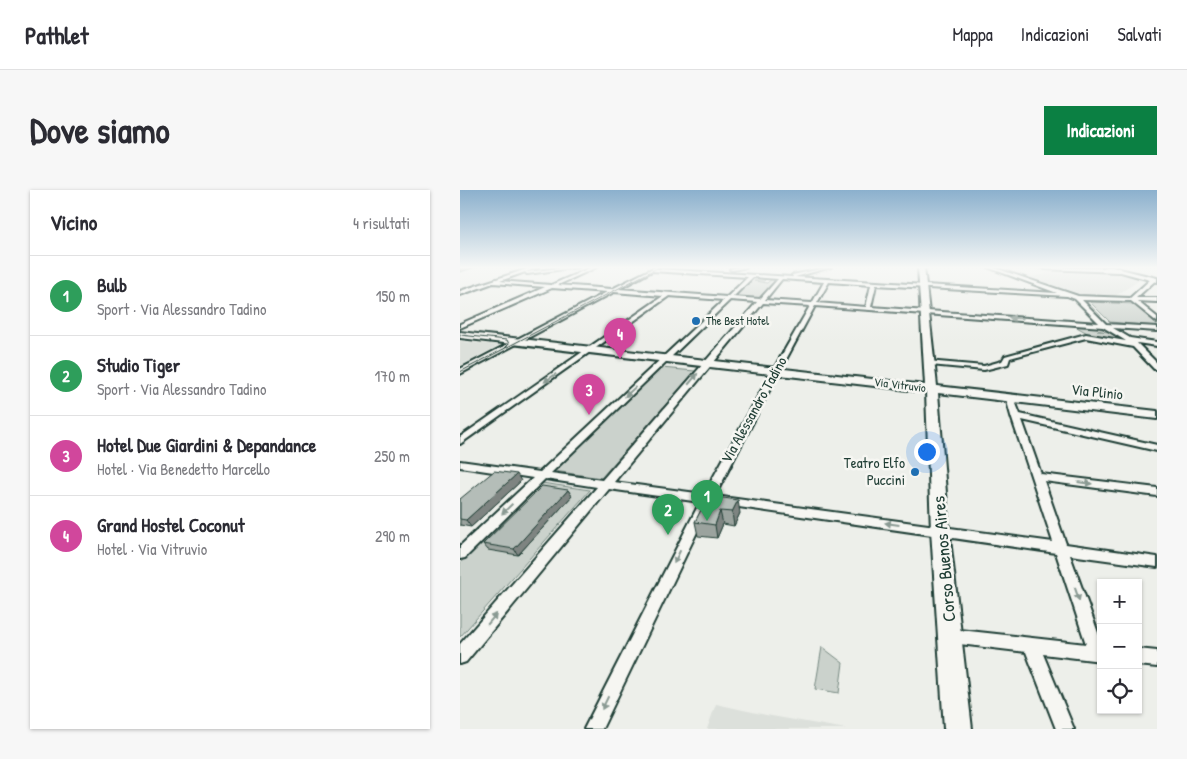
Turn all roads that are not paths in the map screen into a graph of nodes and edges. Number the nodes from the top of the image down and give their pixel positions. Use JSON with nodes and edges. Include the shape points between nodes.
{"nodes":[{"id":1,"x":538,"y":292,"type":"edge"},
{"id":2,"x":614,"y":292,"type":"edge"},
{"id":3,"x":633,"y":292,"type":"edge"},
{"id":4,"x":734,"y":292,"type":"edge"},
{"id":5,"x":768,"y":292,"type":"edge"},
{"id":6,"x":820,"y":292,"type":"edge"},
{"id":7,"x":872,"y":292,"type":"edge"},
{"id":8,"x":923,"y":292,"type":"edge"},
{"id":9,"x":1008,"y":292,"type":"edge"},
{"id":10,"x":1061,"y":292,"type":"edge"},
{"id":11,"x":1140,"y":292,"type":"edge"},
{"id":12,"x":1149,"y":292,"type":"edge"},
{"id":13,"x":670,"y":294,"type":"junction"},
{"id":14,"x":1075,"y":297,"type":"junction"},
{"id":15,"x":728,"y":299,"type":"junction"},
{"id":16,"x":1134,"y":300,"type":"junction"},
{"id":17,"x":1157,"y":300,"type":"edge"},
{"id":18,"x":761,"y":301,"type":"junction"},
{"id":19,"x":813,"y":304,"type":"junction"},
{"id":20,"x":868,"y":308,"type":"junction"},
{"id":21,"x":925,"y":312,"type":"junction"},
{"id":22,"x":1157,"y":320,"type":"edge"},
{"id":23,"x":1104,"y":325,"type":"junction"},
{"id":24,"x":460,"y":326,"type":"edge"},
{"id":25,"x":1157,"y":329,"type":"edge"},
{"id":26,"x":460,"y":336,"type":"edge"},
{"id":27,"x":516,"y":342,"type":"junction"},
{"id":28,"x":1132,"y":343,"type":"junction"},
{"id":29,"x":1157,"y":344,"type":"edge"},
{"id":30,"x":590,"y":350,"type":"junction"},
{"id":31,"x":665,"y":358,"type":"junction"},
{"id":32,"x":708,"y":363,"type":"junction"},
{"id":33,"x":930,"y":363,"type":"junction"},
{"id":34,"x":1157,"y":367,"type":"edge"},
{"id":35,"x":769,"y":370,"type":"junction"},
{"id":36,"x":460,"y":372,"type":"edge"},
{"id":37,"x":933,"y":388,"type":"junction"},
{"id":38,"x":1010,"y":398,"type":"junction"},
{"id":39,"x":1030,"y":400,"type":"junction"},
{"id":40,"x":1157,"y":415,"type":"edge"},
{"id":41,"x":1015,"y":416,"type":"junction"},
{"id":42,"x":460,"y":441,"type":"edge"},
{"id":43,"x":1156,"y":451,"type":"edge"},
{"id":44,"x":460,"y":464,"type":"edge"},
{"id":45,"x":542,"y":475,"type":"junction"},
{"id":46,"x":1037,"y":477,"type":"junction"},
{"id":47,"x":606,"y":484,"type":"junction"},
{"id":48,"x":1157,"y":492,"type":"edge"},
{"id":49,"x":706,"y":498,"type":"junction"},
{"id":50,"x":940,"y":530,"type":"junction"},
{"id":51,"x":1061,"y":548,"type":"junction"},
{"id":52,"x":460,"y":554,"type":"edge"},
{"id":53,"x":1157,"y":562,"type":"edge"},
{"id":54,"x":951,"y":636,"type":"junction"},
{"id":55,"x":1031,"y":644,"type":"junction"},
{"id":56,"x":1097,"y":647,"type":"edge"},
{"id":57,"x":1097,"y":653,"type":"edge"},
{"id":58,"x":460,"y":656,"type":"edge"},
{"id":59,"x":1142,"y":657,"type":"edge"},
{"id":60,"x":1157,"y":659,"type":"edge"},
{"id":61,"x":593,"y":729,"type":"edge"},
{"id":62,"x":958,"y":729,"type":"edge"},
{"id":63,"x":1065,"y":729,"type":"edge"}],
"edges":[{"from":1,"to":24,"type":"street"},
{"from":2,"to":27,"type":"street"},
{"from":3,"to":13,"type":"street"},
{"from":4,"to":15,"type":"street"},
{"from":5,"to":18,"type":"street"},
{"from":6,"to":19,"type":"street","name":"Via Alessandro Tadino"},
{"from":7,"to":20,"type":"street"},
{"from":8,"to":21,"type":"main road"},
{"from":9,"to":14,"type":"street"},
{"from":10,"to":14,"type":"street"},
{"from":11,"to":16,"type":"street"},
{"from":12,"to":16,"type":"street"},
{"from":13,"to":15,"type":"street"},
{"from":13,"to":30,"type":"street"},
{"from":14,"to":16,"type":"street"},
{"from":14,"to":23,"type":"street"},
{"from":15,"to":18,"type":"street"},
{"from":15,"to":31,"type":"street"},
{"from":16,"to":17,"type":"street"},
{"from":16,"to":22,"type":"street"},
{"from":18,"to":19,"type":"street"},
{"from":18,"to":32,"type":"street"},
{"from":19,"to":20,"type":"street"},
{"from":19,"to":35,"type":"street","name":"Via Alessandro Tadino"},
{"from":20,"to":21,"type":"street"},
{"from":23,"to":21,"type":"street","one_way":true},
{"from":21,"to":33,"type":"main road"},
{"from":23,"to":25,"type":"street"},
{"from":23,"to":28,"type":"street"},
{"from":26,"to":27,"type":"main road","name":"Via Vitruvio","via":[[491,342]]},
{"from":27,"to":30,"type":"main road","name":"Via Vitruvio","via":[[564,344]]},
{"from":27,"to":36,"type":"street","via":[[514,346]]},
{"from":28,"to":29,"type":"street"},
{"from":28,"to":33,"type":"street","via":[[1082,336],[1007,357],[1005,362],[984,368]]},
{"from":28,"to":34,"type":"street"},
{"from":30,"to":31,"type":"main road","name":"Via Vitruvio","via":[[652,360]]},
{"from":30,"to":42,"type":"street","one_way":true},
{"from":31,"to":32,"type":"main road","name":"Via Vitruvio"},
{"from":31,"to":45,"type":"street","one_way":true},
{"from":32,"to":35,"type":"main road","name":"Via Vitruvio"},
{"from":47,"to":32,"type":"street","one_way":true},
{"from":33,"to":37,"type":"main road","name":"Corso Buenos Aires"},
{"from":35,"to":37,"type":"main road","name":"Via Vitruvio","via":[[916,390]]},
{"from":35,"to":49,"type":"street","name":"Via Alessandro Tadino"},
{"from":37,"to":38,"type":"main road","name":"Via Plinio"},
{"from":37,"to":39,"type":"main road","name":"Via Plinio"},
{"from":37,"to":50,"type":"main road","name":"Corso Buenos Aires"},
{"from":38,"to":39,"type":"main road","name":"Via Plinio"},
{"from":38,"to":41,"type":"street"},
{"from":39,"to":40,"type":"main road","name":"Via Plinio"},
{"from":41,"to":43,"type":"street"},
{"from":41,"to":46,"type":"street"},
{"from":44,"to":45,"type":"street"},
{"from":45,"to":47,"type":"street"},
{"from":45,"to":52,"type":"street","one_way":true},
{"from":46,"to":48,"type":"street","one_way":true},
{"from":46,"to":51,"type":"street"},
{"from":47,"to":49,"type":"street"},
{"from":58,"to":47,"type":"street","one_way":true},
{"from":50,"to":49,"type":"street","one_way":true},
{"from":49,"to":61,"type":"street","name":"Via Alessandro Tadino","one_way":true},
{"from":50,"to":51,"type":"street"},
{"from":50,"to":54,"type":"main road","name":"Corso Buenos Aires"},
{"from":51,"to":53,"type":"street"},
{"from":51,"to":56,"type":"street","one_way":true},
{"from":54,"to":55,"type":"street"},
{"from":54,"to":62,"type":"main road","name":"Corso Buenos Aires"},
{"from":55,"to":57,"type":"street"},
{"from":55,"to":63,"type":"street"},
{"from":59,"to":60,"type":"street"}]}
